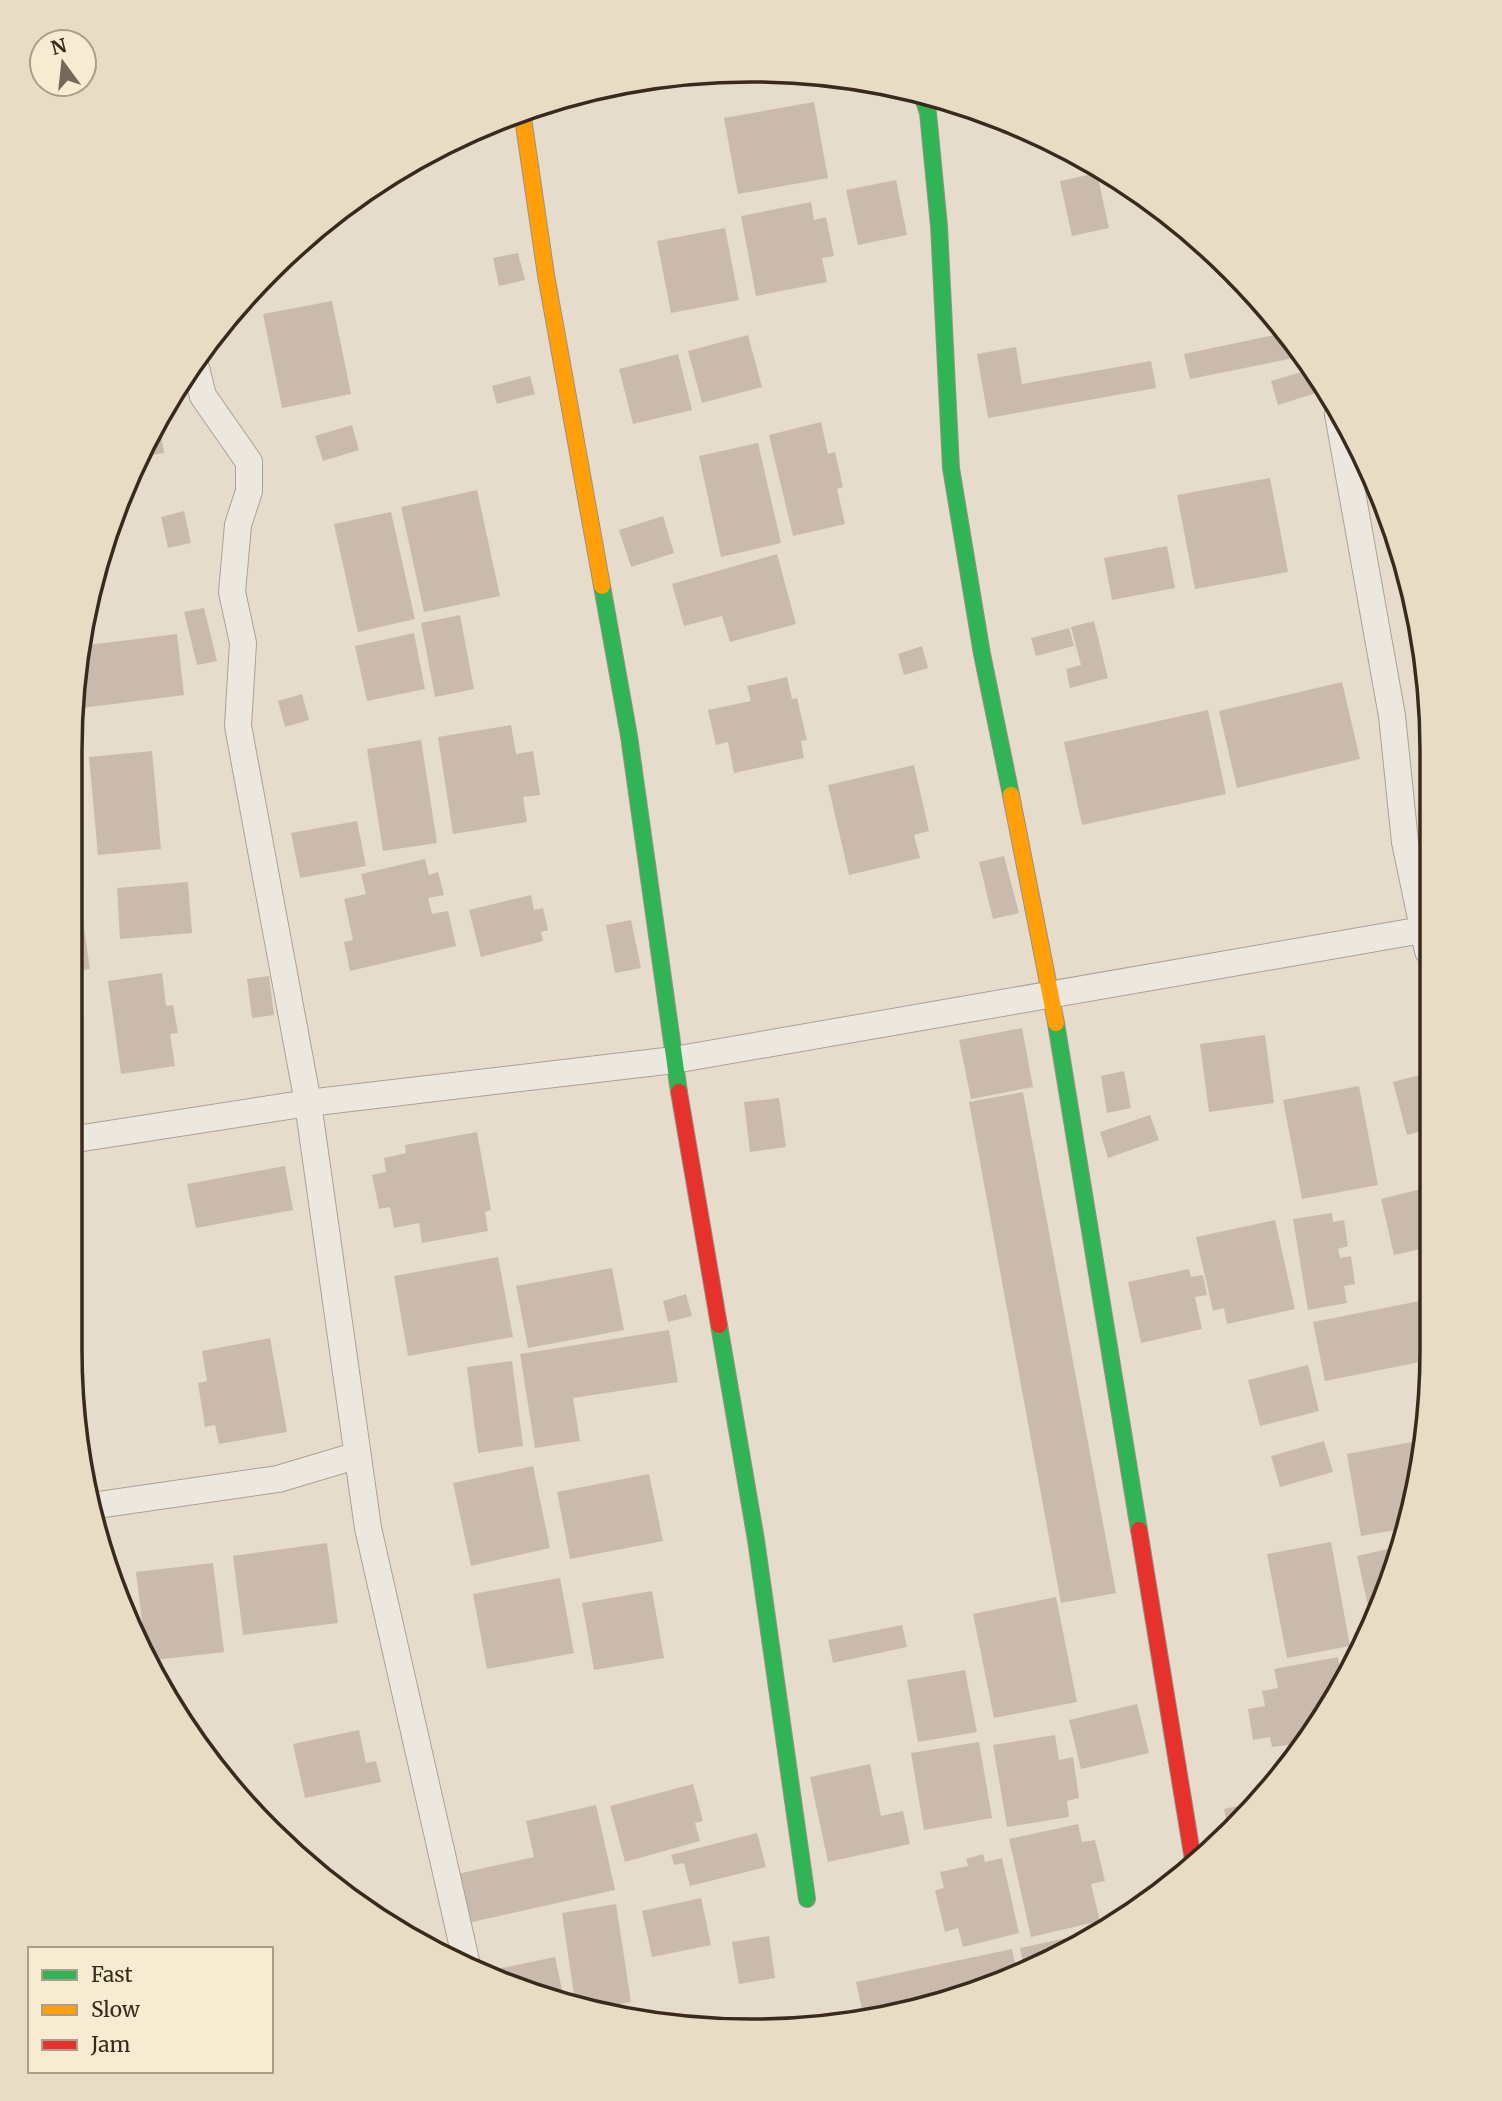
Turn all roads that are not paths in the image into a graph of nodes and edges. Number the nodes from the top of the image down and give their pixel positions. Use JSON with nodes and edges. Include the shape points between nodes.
{"nodes":[{"id":1,"x":925,"y":105,"type":"edge"},
{"id":2,"x":524,"y":123,"type":"edge"},
{"id":3,"x":198,"y":375,"type":"edge"},
{"id":4,"x":1343,"y":440,"type":"edge"},
{"id":5,"x":1420,"y":909,"type":"edge"},
{"id":6,"x":1420,"y":937,"type":"edge"},
{"id":7,"x":1051,"y":993,"type":"junction"},
{"id":8,"x":674,"y":1060,"type":"junction"},
{"id":9,"x":308,"y":1103,"type":"junction"},
{"id":10,"x":82,"y":1138,"type":"edge"},
{"id":11,"x":355,"y":1456,"type":"junction"},
{"id":12,"x":101,"y":1505,"type":"edge"},
{"id":13,"x":1192,"y":1853,"type":"edge"},
{"id":14,"x":807,"y":1899,"type":"dead end"},
{"id":15,"x":465,"y":1954,"type":"edge"}],
"edges":[{"from":1,"to":7,"type":"street","via":[[939,226],[951,467],[982,654]]},
{"from":2,"to":8,"type":"street","via":[[546,275],[629,736]]},
{"from":3,"to":9,"type":"street","via":[[203,396],[249,462],[249,491],[238,525],[232,592],[243,643],[239,726]]},
{"from":4,"to":5,"type":"street","via":[[1392,716],[1405,842]]},
{"from":6,"to":7,"type":"street"},
{"from":7,"to":8,"type":"street"},
{"from":7,"to":13,"type":"street"},
{"from":8,"to":9,"type":"street"},
{"from":8,"to":14,"type":"street","via":[[756,1540]]},
{"from":9,"to":10,"type":"street"},
{"from":9,"to":11,"type":"street"},
{"from":11,"to":12,"type":"street","via":[[278,1479]]},
{"from":11,"to":15,"type":"street","via":[[373,1555]]}]}
